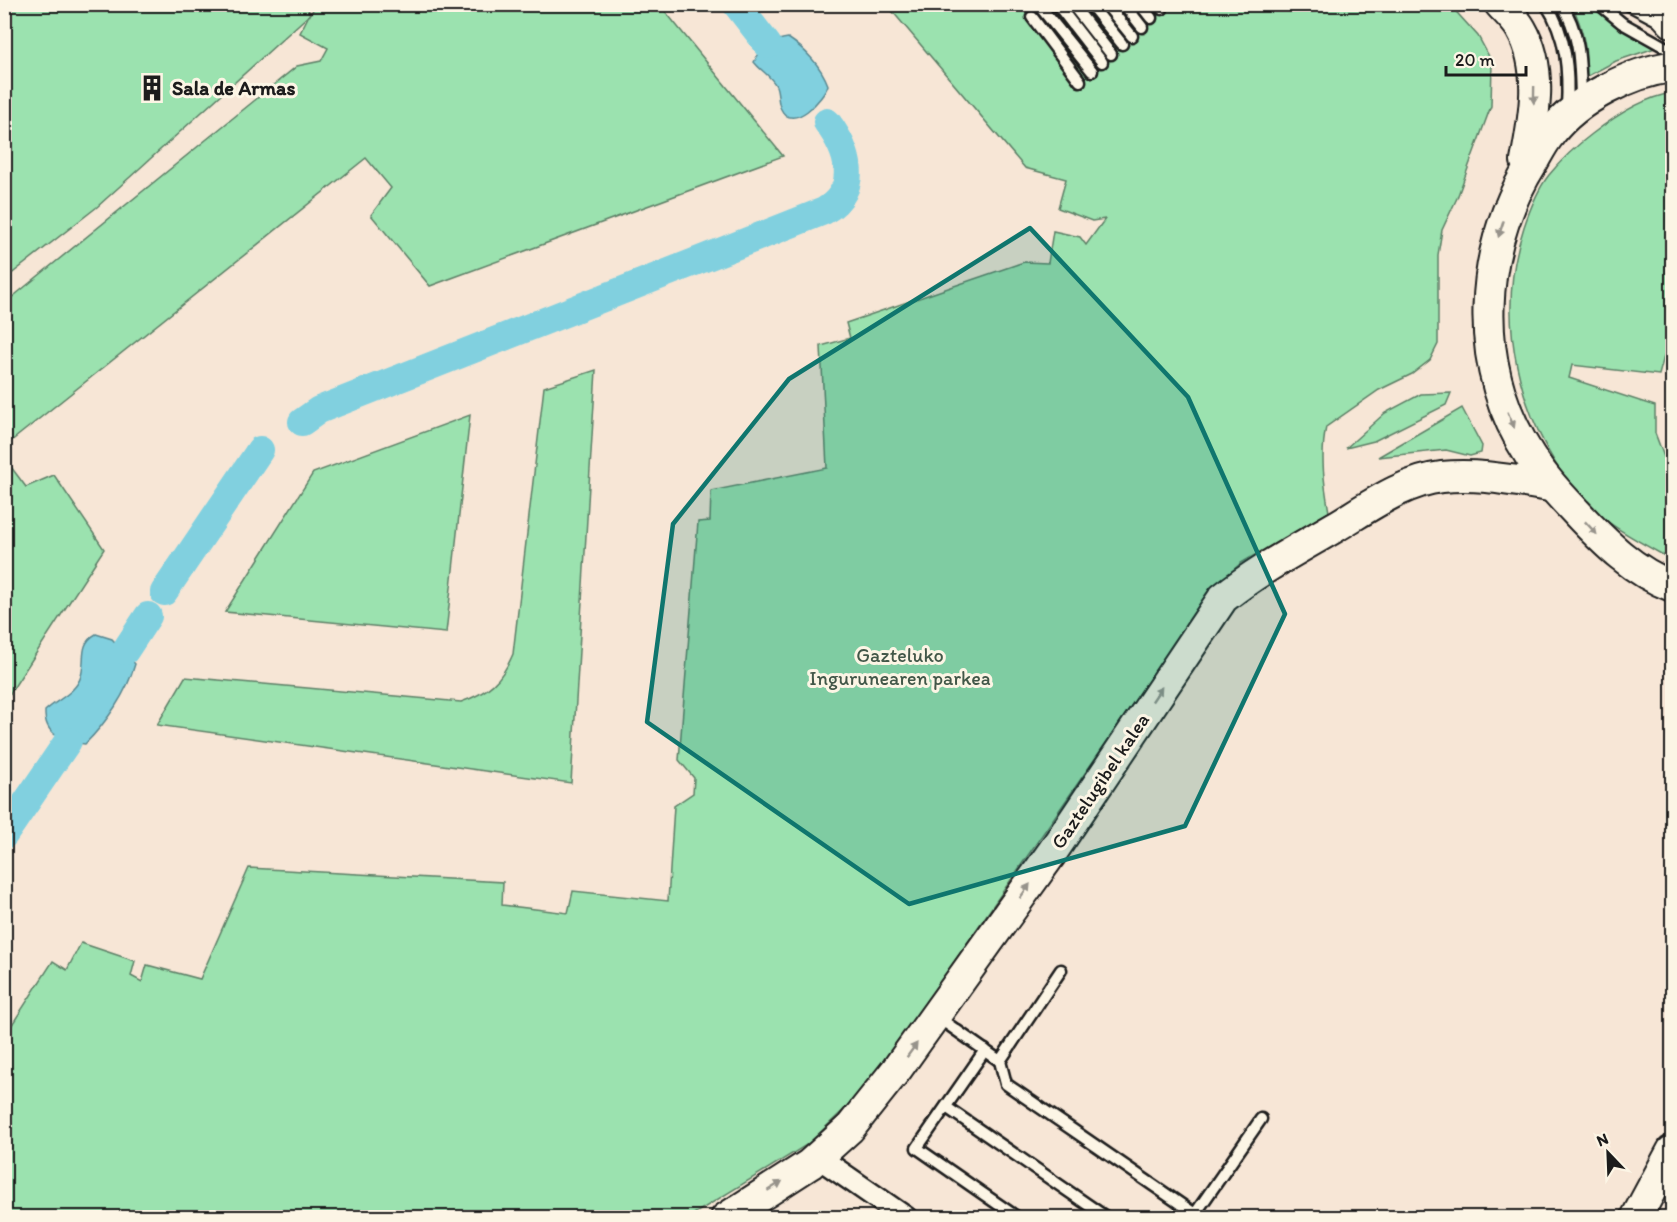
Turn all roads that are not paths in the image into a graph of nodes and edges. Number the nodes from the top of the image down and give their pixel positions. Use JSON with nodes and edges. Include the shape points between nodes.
{"nodes":[{"id":1,"x":1057,"y":4,"type":"edge"},
{"id":2,"x":1072,"y":4,"type":"edge"},
{"id":3,"x":1090,"y":4,"type":"edge"},
{"id":4,"x":1106,"y":4,"type":"edge"},
{"id":5,"x":1124,"y":4,"type":"edge"},
{"id":6,"x":1140,"y":4,"type":"edge"},
{"id":7,"x":1500,"y":4,"type":"edge"},
{"id":8,"x":1546,"y":4,"type":"edge"},
{"id":9,"x":1561,"y":4,"type":"edge"},
{"id":10,"x":1599,"y":4,"type":"edge"},
{"id":11,"x":1626,"y":4,"type":"edge"},
{"id":12,"x":1656,"y":4,"type":"edge"},
{"id":13,"x":1042,"y":9,"type":"dead end"},
{"id":14,"x":1032,"y":17,"type":"dead end"},
{"id":15,"x":1151,"y":18,"type":"dead end"},
{"id":16,"x":1672,"y":22,"type":"edge"},
{"id":17,"x":1142,"y":27,"type":"dead end"},
{"id":18,"x":1672,"y":28,"type":"edge"},
{"id":19,"x":1132,"y":36,"type":"dead end"},
{"id":20,"x":1122,"y":44,"type":"dead end"},
{"id":21,"x":1672,"y":51,"type":"edge"},
{"id":22,"x":1672,"y":67,"type":"edge"},
{"id":23,"x":1092,"y":71,"type":"dead end"},
{"id":24,"x":1080,"y":81,"type":"dead end"},
{"id":25,"x":1574,"y":112,"type":"junction"},
{"id":26,"x":1524,"y":176,"type":"junction"},
{"id":27,"x":1551,"y":486,"type":"junction"},
{"id":28,"x":1672,"y":586,"type":"edge"},
{"id":29,"x":1061,"y":970,"type":"dead end"},
{"id":30,"x":936,"y":1015,"type":"junction"},
{"id":31,"x":985,"y":1050,"type":"junction"},
{"id":32,"x":1000,"y":1061,"type":"junction"},
{"id":33,"x":946,"y":1107,"type":"junction"},
{"id":34,"x":1261,"y":1119,"type":"dead end"},
{"id":35,"x":1672,"y":1152,"type":"edge"},
{"id":36,"x":818,"y":1157,"type":"junction"},
{"id":37,"x":726,"y":1218,"type":"edge"},
{"id":38,"x":906,"y":1218,"type":"edge"},
{"id":39,"x":1018,"y":1218,"type":"edge"},
{"id":40,"x":1107,"y":1218,"type":"edge"},
{"id":41,"x":1635,"y":1218,"type":"edge"}],
"edges":[{"from":1,"to":2,"type":"lane","via":[[1107,58]]},
{"from":3,"to":20,"type":"lane"},
{"from":4,"to":19,"type":"lane"},
{"from":5,"to":17,"type":"lane"},
{"from":6,"to":15,"type":"lane"},
{"from":7,"to":26,"type":"street","one_way":true,"via":[[1521,29],[1535,64],[1533,120]]},
{"from":8,"to":25,"type":"lane","via":[[1564,47]]},
{"from":9,"to":25,"type":"lane","via":[[1578,42]]},
{"from":10,"to":21,"type":"lane","via":[[1622,23]]},
{"from":11,"to":18,"type":"lane"},
{"from":12,"to":16,"type":"street"},
{"from":13,"to":23,"type":"lane"},
{"from":14,"to":24,"type":"lane"},
{"from":22,"to":25,"type":"street","via":[[1626,80]]},
{"from":25,"to":26,"type":"street","via":[[1551,132]]},
{"from":26,"to":27,"type":"street","one_way":true,"via":[[1507,209],[1496,244],[1489,280],[1489,335],[1499,389],[1512,424]]},
{"from":27,"to":28,"type":"street","one_way":true,"via":[[1607,546],[1656,580]]},
{"from":30,"to":27,"type":"street","name":"Gaztelugibel kalea","one_way":true,"via":[[1051,854],[1223,598],[1260,570],[1415,484],[1441,477],[1480,477]]},
{"from":29,"to":32,"type":"lane"},
{"from":30,"to":31,"type":"lane"},
{"from":36,"to":30,"type":"street","name":"Gaztelugibel kalea","one_way":true,"via":[[850,1128]]},
{"from":31,"to":32,"type":"lane"},
{"from":31,"to":33,"type":"lane"},
{"from":32,"to":34,"type":"lane","via":[[1006,1084],[1195,1214]]},
{"from":33,"to":39,"type":"lane","via":[[917,1148]]},
{"from":33,"to":40,"type":"lane"},
{"from":35,"to":41,"type":"street"},
{"from":37,"to":36,"type":"street","name":"Gaztelugibel kalea","one_way":true},
{"from":36,"to":38,"type":"street"}]}
